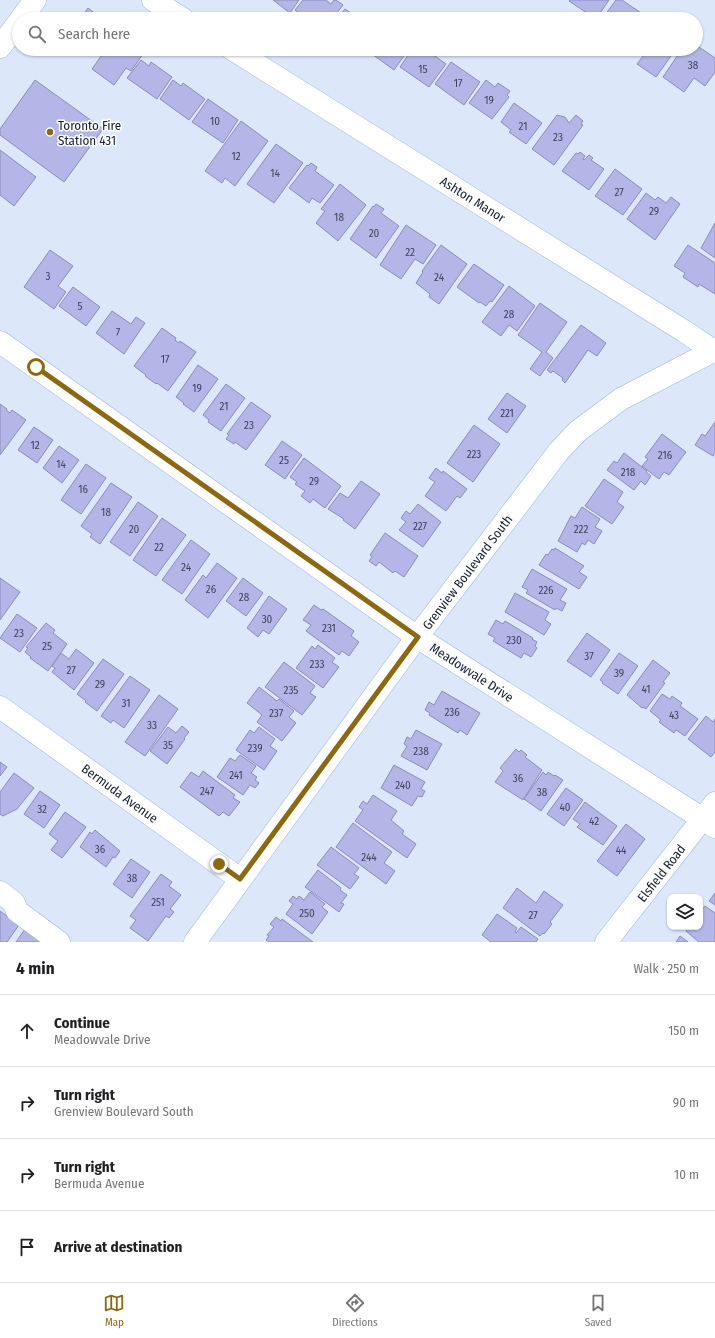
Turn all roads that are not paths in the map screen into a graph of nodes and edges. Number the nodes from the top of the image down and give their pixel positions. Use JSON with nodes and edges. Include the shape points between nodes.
{"nodes":[{"id":1,"x":35,"y":0,"type":"edge"},
{"id":2,"x":153,"y":0,"type":"edge"},
{"id":3,"x":26,"y":12,"type":"edge"},
{"id":4,"x":172,"y":12,"type":"edge"},
{"id":5,"x":12,"y":31,"type":"edge"},
{"id":6,"x":0,"y":47,"type":"edge"},
{"id":7,"x":243,"y":56,"type":"edge"},
{"id":8,"x":0,"y":342,"type":"edge"},
{"id":9,"x":714,"y":350,"type":"edge"},
{"id":10,"x":418,"y":637,"type":"junction"},
{"id":11,"x":0,"y":707,"type":"edge"},
{"id":12,"x":711,"y":817,"type":"edge"},
{"id":13,"x":240,"y":879,"type":"junction"},
{"id":14,"x":0,"y":892,"type":"edge"},
{"id":15,"x":59,"y":942,"type":"edge"},
{"id":16,"x":195,"y":942,"type":"edge"},
{"id":17,"x":606,"y":942,"type":"edge"}],
"edges":[{"from":1,"to":3,"type":"street"},
{"from":2,"to":4,"type":"street"},
{"from":5,"to":6,"type":"street"},
{"from":7,"to":9,"type":"street","name":"Ashton Manor"},
{"from":8,"to":10,"type":"street","name":"Meadowvale Drive"},
{"from":9,"to":10,"type":"street","name":"Grenview Boulevard South","via":[[621,399],[578,431]]},
{"from":10,"to":12,"type":"street","name":"Meadowvale Drive"},
{"from":10,"to":13,"type":"street","name":"Grenview Boulevard South"},
{"from":11,"to":13,"type":"street","name":"Bermuda Avenue"},
{"from":12,"to":17,"type":"street","name":"Elsfield Road"},
{"from":13,"to":16,"type":"street","name":"Grenview Boulevard South"},
{"from":14,"to":15,"type":"street","via":[[14,903],[17,911]]}]}
